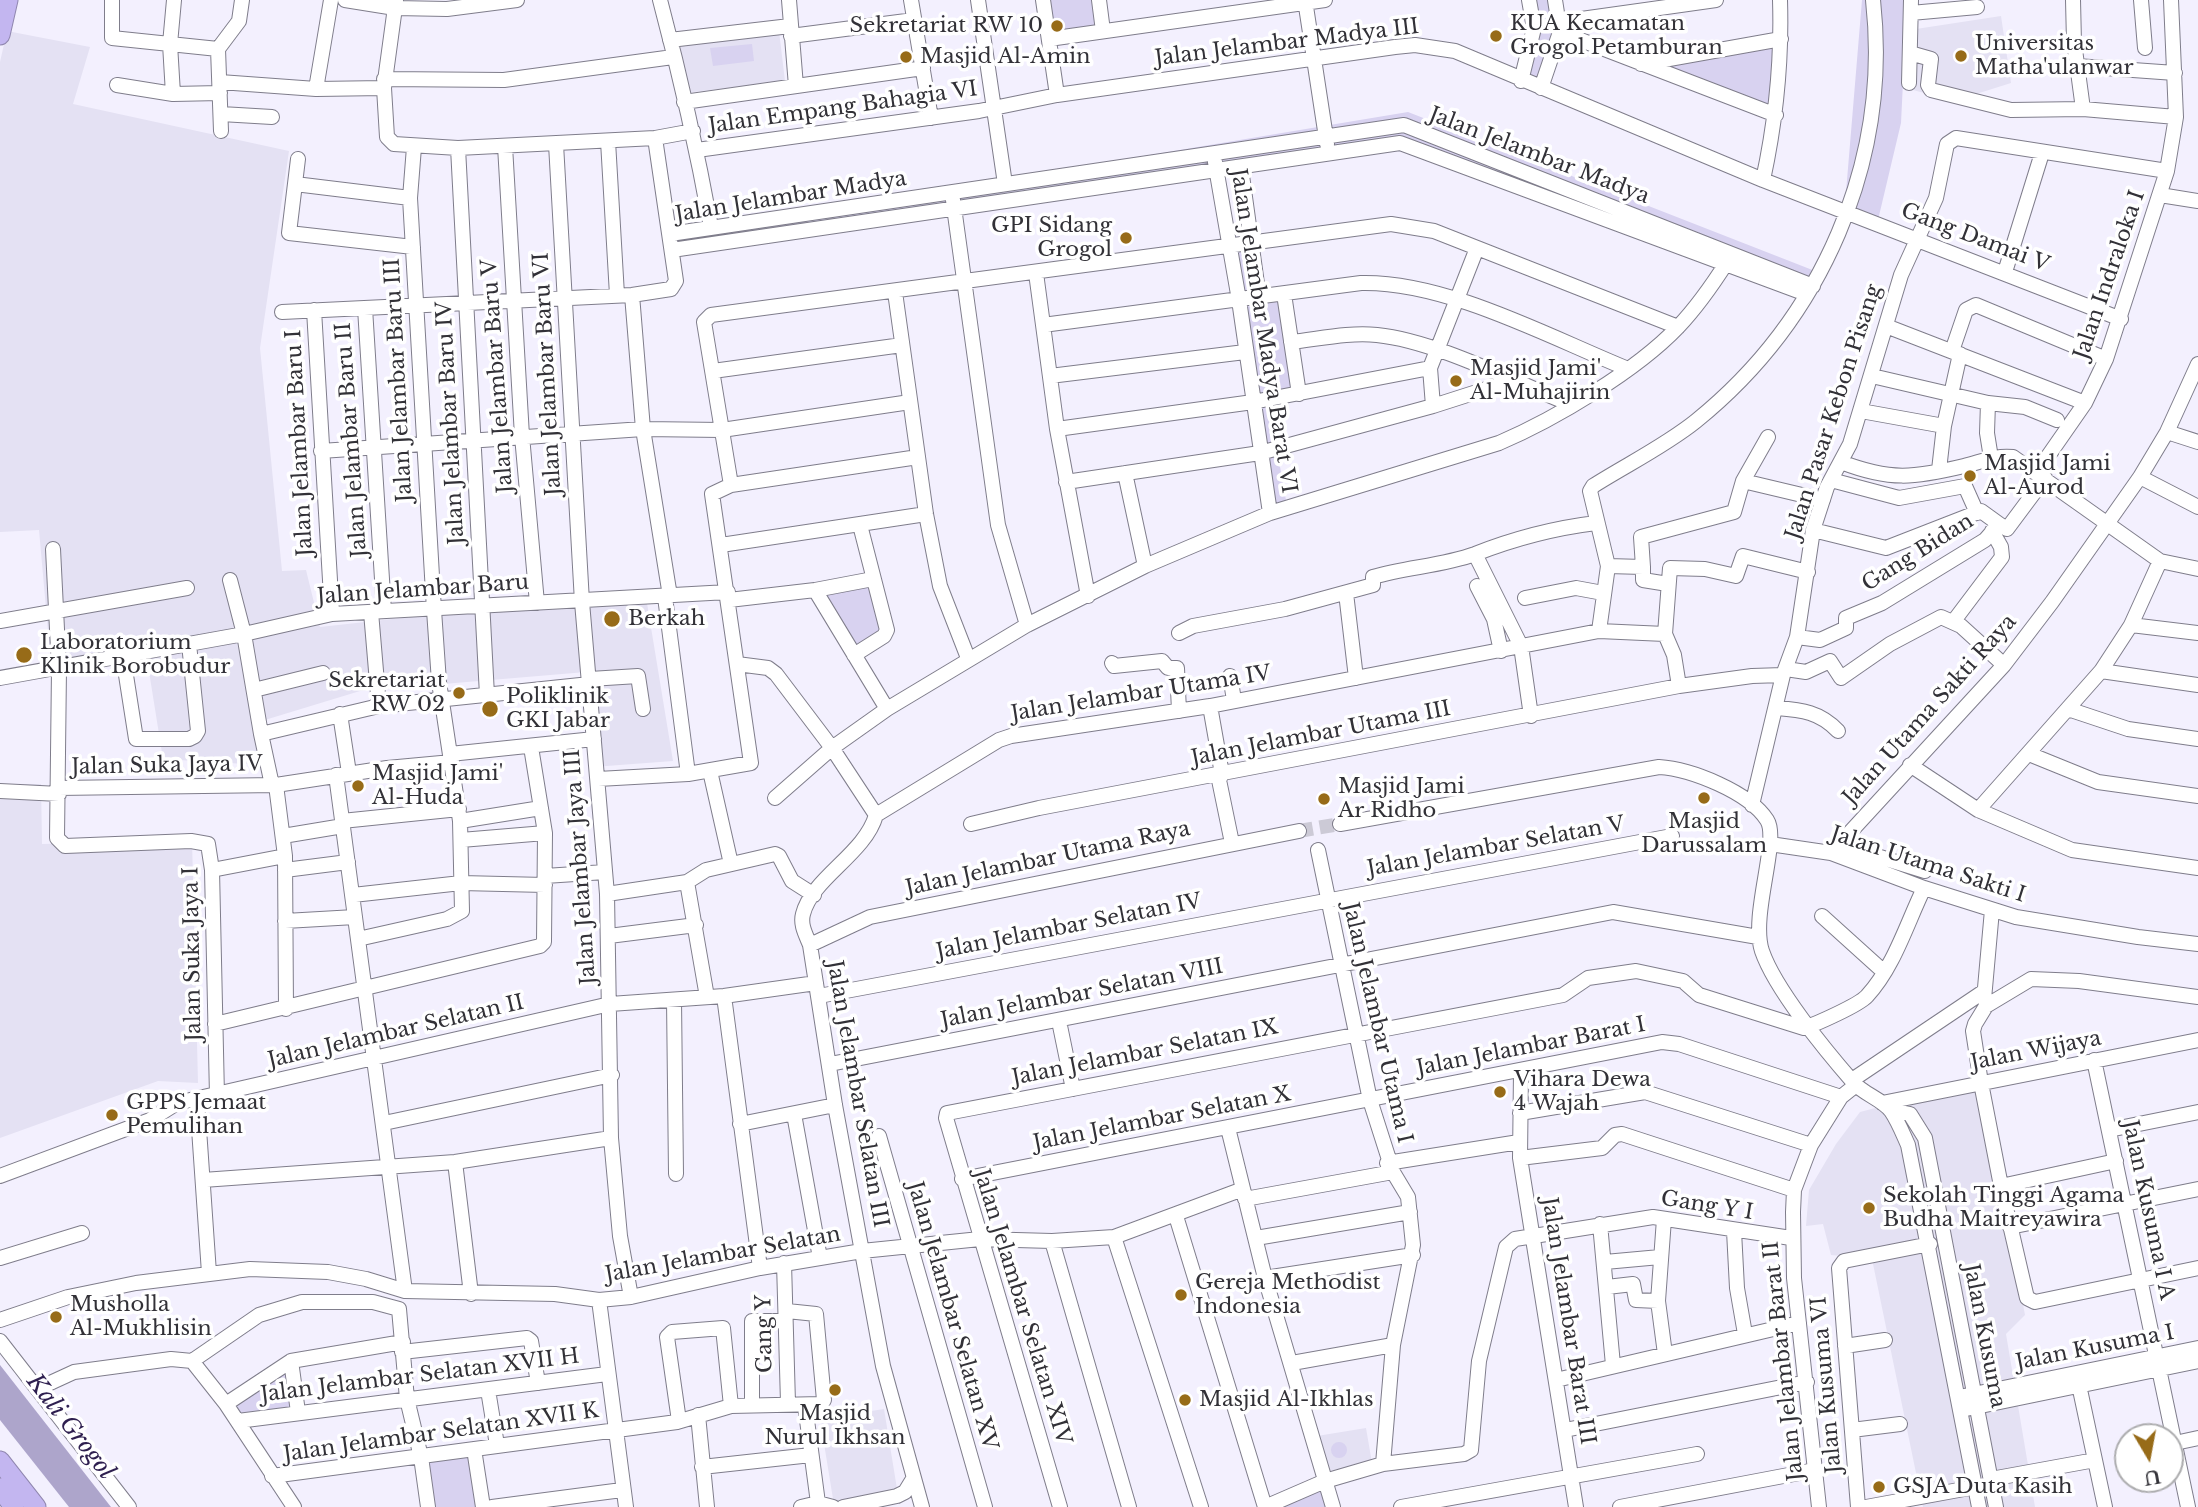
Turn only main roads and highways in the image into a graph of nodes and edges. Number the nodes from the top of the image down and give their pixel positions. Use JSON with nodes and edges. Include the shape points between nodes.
{"nodes":[{"id":1,"x":8,"y":0,"type":"edge"},
{"id":2,"x":0,"y":35,"type":"edge"},
{"id":3,"x":0,"y":1461,"type":"edge"},
{"id":4,"x":0,"y":1488,"type":"edge"},
{"id":5,"x":14,"y":1507,"type":"edge"},
{"id":6,"x":36,"y":1507,"type":"edge"}],
"edges":[{"from":1,"to":2,"type":"highway"},
{"from":3,"to":6,"type":"highway"},
{"from":4,"to":5,"type":"highway"}]}
